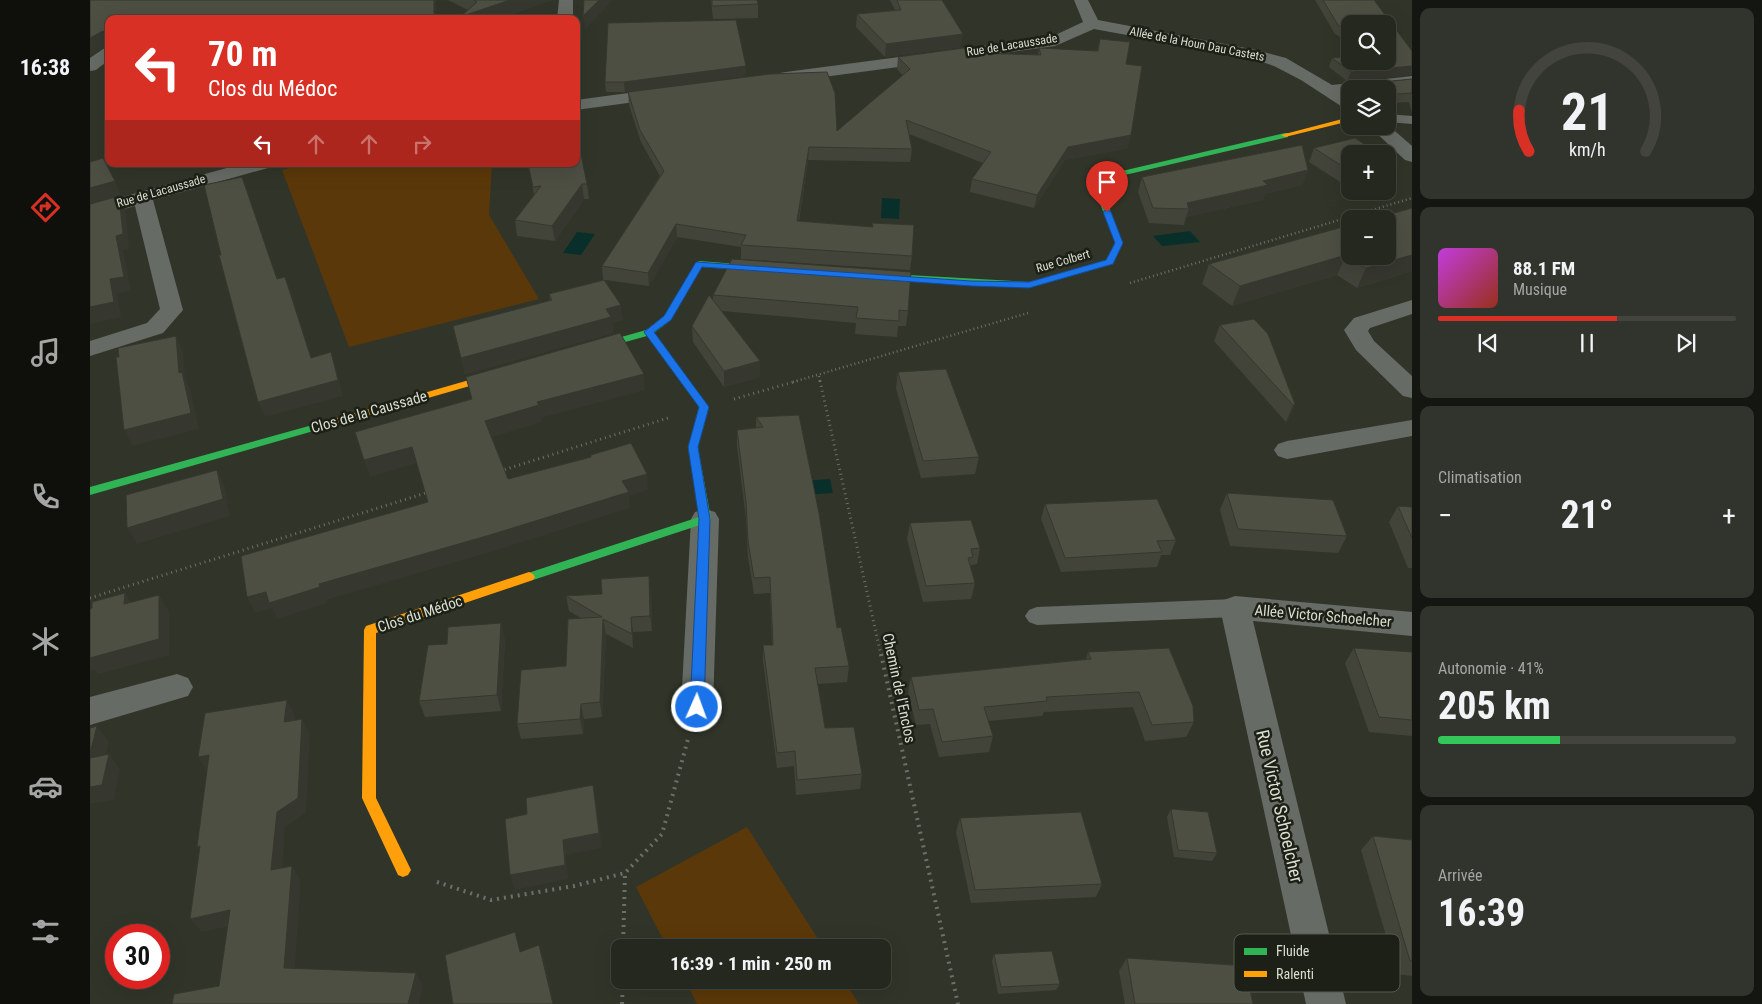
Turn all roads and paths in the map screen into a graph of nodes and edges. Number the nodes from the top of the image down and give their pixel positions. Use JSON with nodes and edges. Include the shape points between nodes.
{"nodes":[{"id":1,"x":566,"y":0,"type":"edge"},
{"id":2,"x":1081,"y":0,"type":"edge"},
{"id":3,"x":565,"y":15,"type":"edge"},
{"id":4,"x":1092,"y":24,"type":"junction"},
{"id":5,"x":105,"y":55,"type":"edge"},
{"id":6,"x":90,"y":66,"type":"edge"},
{"id":7,"x":772,"y":79,"type":"edge"},
{"id":8,"x":1412,"y":81,"type":"edge"},
{"id":9,"x":1329,"y":90,"type":"junction"},
{"id":10,"x":685,"y":91,"type":"edge"},
{"id":11,"x":1341,"y":98,"type":"edge"},
{"id":12,"x":580,"y":104,"type":"edge"},
{"id":13,"x":1396,"y":119,"type":"edge"},
{"id":14,"x":1412,"y":120,"type":"edge"},
{"id":15,"x":1341,"y":121,"type":"edge"},
{"id":16,"x":1388,"y":135,"type":"edge"},
{"id":17,"x":1412,"y":156,"type":"edge"},
{"id":18,"x":250,"y":167,"type":"edge"},
{"id":19,"x":142,"y":196,"type":"junction"},
{"id":20,"x":1412,"y":198,"type":"edge"},
{"id":21,"x":90,"y":212,"type":"edge"},
{"id":22,"x":777,"y":269,"type":"edge"},
{"id":23,"x":864,"y":276,"type":"edge"},
{"id":24,"x":1125,"y":284,"type":"dead end"},
{"id":25,"x":1412,"y":307,"type":"edge"},
{"id":26,"x":1029,"y":313,"type":"dead end"},
{"id":27,"x":649,"y":332,"type":"junction"},
{"id":28,"x":90,"y":349,"type":"edge"},
{"id":29,"x":573,"y":354,"type":"edge"},
{"id":30,"x":516,"y":370,"type":"edge"},
{"id":31,"x":819,"y":376,"type":"junction"},
{"id":32,"x":1412,"y":390,"type":"edge"},
{"id":33,"x":704,"y":407,"type":"junction"},
{"id":34,"x":1412,"y":428,"type":"edge"},
{"id":35,"x":1287,"y":450,"type":"dead end"},
{"id":36,"x":496,"y":472,"type":"edge"},
{"id":37,"x":90,"y":491,"type":"edge"},
{"id":38,"x":430,"y":492,"type":"edge"},
{"id":39,"x":704,"y":519,"type":"junction"},
{"id":40,"x":90,"y":598,"type":"edge"},
{"id":41,"x":1235,"y":608,"type":"junction"},
{"id":42,"x":1037,"y":616,"type":"dead end"},
{"id":43,"x":1412,"y":624,"type":"edge"},
{"id":44,"x":177,"y":687,"type":"dead end"},
{"id":45,"x":697,"y":707,"type":"joint"},
{"id":46,"x":90,"y":711,"type":"edge"},
{"id":47,"x":403,"y":870,"type":"joint"},
{"id":48,"x":625,"y":873,"type":"junction"},
{"id":49,"x":1310,"y":934,"type":"edge"},
{"id":50,"x":623,"y":939,"type":"edge"},
{"id":51,"x":623,"y":989,"type":"edge"},
{"id":52,"x":622,"y":1004,"type":"edge"},
{"id":53,"x":958,"y":1004,"type":"edge"}],
"edges":[{"from":1,"to":3,"type":"street"},
{"from":2,"to":4,"type":"street"},
{"from":4,"to":7,"type":"street","name":"Rue de Lacaussade","via":[[1055,41]]},
{"from":4,"to":9,"type":"street","name":"Allée de la Houn Dau Castets","via":[[1250,53],[1280,62]]},
{"from":5,"to":6,"type":"street"},
{"from":8,"to":9,"type":"street"},
{"from":9,"to":11,"type":"street","name":"Allée de la Houn Dau Castets"},
{"from":10,"to":12,"type":"street"},
{"from":13,"to":14,"type":"lane"},
{"from":15,"to":23,"type":"street","name":"Rue Colbert","via":[[1095,180],[1119,243],[1110,262],[1029,285]]},
{"from":16,"to":17,"type":"street"},
{"from":18,"to":19,"type":"street","name":"Rue de Lacaussade"},
{"from":19,"to":21,"type":"street","name":"Rue de Lacaussade"},
{"from":19,"to":28,"type":"street","via":[[172,310],[154,328]]},
{"from":20,"to":24,"type":"path"},
{"from":22,"to":27,"type":"street","via":[[699,264],[668,318]]},
{"from":25,"to":32,"type":"street","via":[[1362,323],[1356,330],[1364,345]]},
{"from":26,"to":31,"type":"path"},
{"from":27,"to":29,"type":"street"},
{"from":27,"to":33,"type":"street"},
{"from":30,"to":37,"type":"street","name":"Clos de la Caussade"},
{"from":31,"to":33,"type":"path"},
{"from":31,"to":53,"type":"path","name":"Chemin de l'Enclos"},
{"from":33,"to":36,"type":"path"},
{"from":33,"to":39,"type":"street","via":[[693,447]]},
{"from":34,"to":35,"type":"street"},
{"from":38,"to":40,"type":"path"},
{"from":39,"to":45,"type":"street"},
{"from":39,"to":47,"type":"street","name":"Clos du Médoc","via":[[370,630],[369,798]]},
{"from":41,"to":42,"type":"lane"},
{"from":41,"to":43,"type":"street","name":"Allée Victor Schoelcher"},
{"from":41,"to":49,"type":"street","name":"Rue Victor Schoelcher"},
{"from":44,"to":46,"type":"street"},
{"from":45,"to":48,"type":"path","via":[[662,834]]},
{"from":47,"to":48,"type":"path","via":[[491,900],[574,886]]},
{"from":48,"to":50,"type":"path"},
{"from":51,"to":52,"type":"path"}]}
